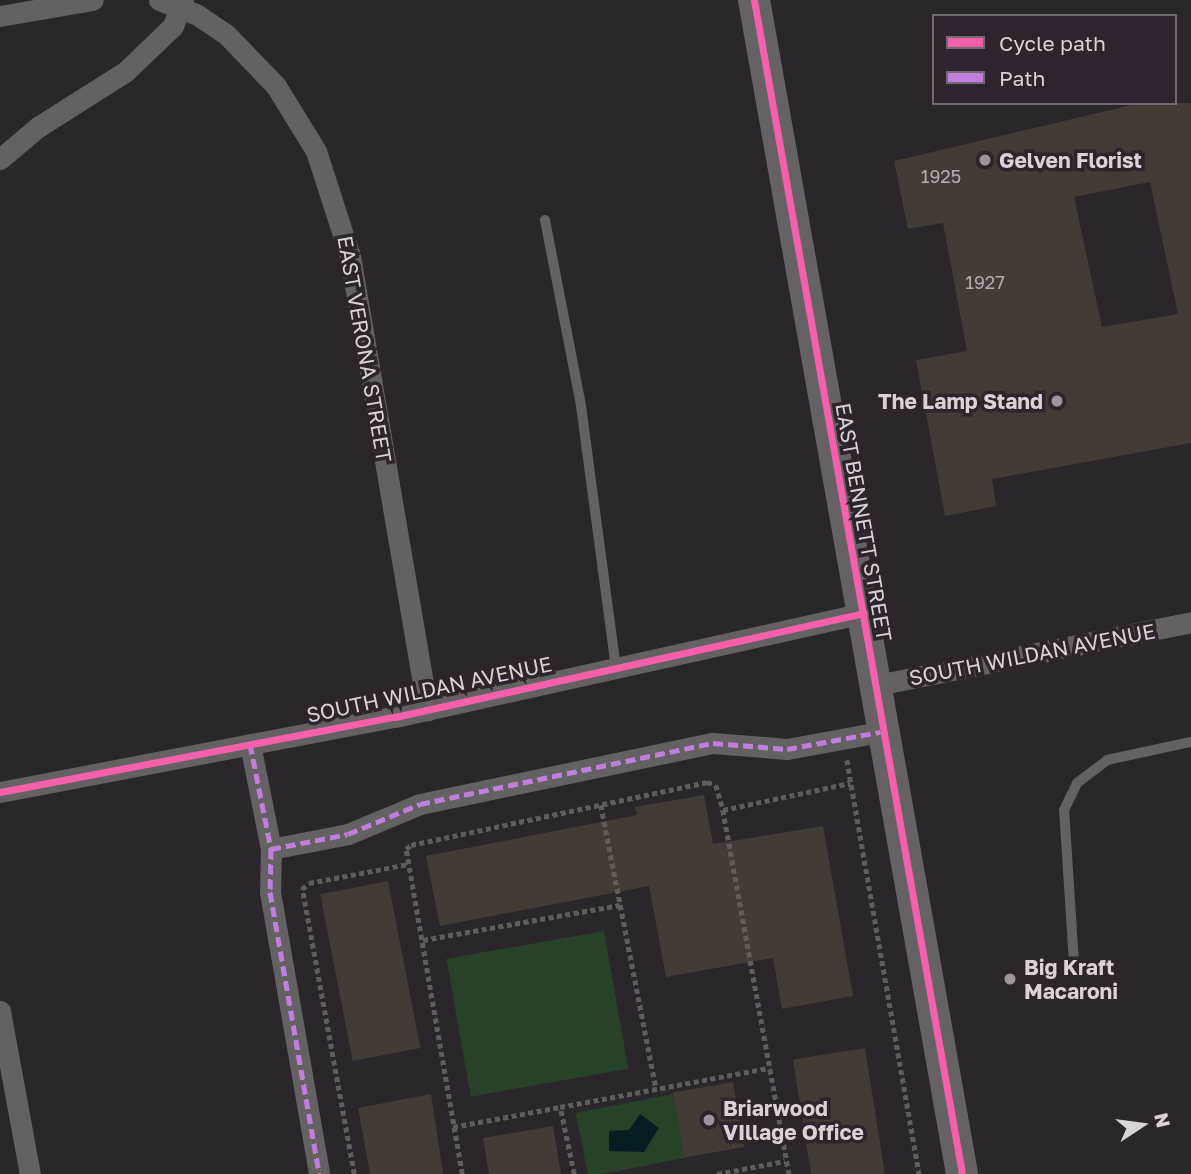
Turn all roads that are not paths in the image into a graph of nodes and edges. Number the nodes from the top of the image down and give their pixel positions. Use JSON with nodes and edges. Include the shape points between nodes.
{"nodes":[{"id":1,"x":93,"y":0,"type":"edge"},
{"id":2,"x":754,"y":0,"type":"edge"},
{"id":3,"x":174,"y":2,"type":"edge"},
{"id":4,"x":0,"y":16,"type":"edge"},
{"id":5,"x":0,"y":159,"type":"edge"},
{"id":6,"x":545,"y":220,"type":"dead end"},
{"id":7,"x":864,"y":613,"type":"junction"},
{"id":8,"x":1191,"y":622,"type":"edge"},
{"id":9,"x":616,"y":667,"type":"junction"},
{"id":10,"x":872,"y":686,"type":"junction"},
{"id":11,"x":428,"y":709,"type":"junction"},
{"id":12,"x":880,"y":732,"type":"junction"},
{"id":13,"x":1191,"y":742,"type":"edge"},
{"id":14,"x":250,"y":744,"type":"junction"},
{"id":15,"x":0,"y":792,"type":"edge"},
{"id":16,"x":271,"y":849,"type":"junction"},
{"id":17,"x":1074,"y":963,"type":"dead end"},
{"id":18,"x":0,"y":1011,"type":"edge"},
{"id":19,"x":30,"y":1174,"type":"edge"},
{"id":20,"x":319,"y":1174,"type":"edge"},
{"id":21,"x":962,"y":1174,"type":"edge"}],
"edges":[{"from":1,"to":4,"type":"street"},
{"from":2,"to":7,"type":"street","name":"EAST BENNETT STREET"},
{"from":3,"to":5,"type":"street","via":[[173,26],[125,72],[38,127]]},
{"from":3,"to":11,"type":"street","name":"EAST VERONA STREET","via":[[226,34],[276,86],[316,151],[350,256]]},
{"from":6,"to":9,"type":"lane","via":[[582,406]]},
{"from":7,"to":9,"type":"street","name":"SOUTH WILDAN AVENUE"},
{"from":7,"to":10,"type":"street","name":"EAST BENNETT STREET"},
{"from":8,"to":10,"type":"street","name":"SOUTH WILDAN AVENUE"},
{"from":9,"to":11,"type":"street","name":"SOUTH WILDAN AVENUE"},
{"from":10,"to":12,"type":"street","name":"EAST BENNETT STREET"},
{"from":11,"to":14,"type":"street","name":"SOUTH WILDAN AVENUE"},
{"from":12,"to":16,"type":"street","via":[[787,749],[713,743],[420,804],[348,834]]},
{"from":12,"to":21,"type":"street","name":"EAST BENNETT STREET"},
{"from":13,"to":17,"type":"lane","via":[[1108,761],[1077,783],[1064,810]]},
{"from":14,"to":15,"type":"street","name":"SOUTH WILDAN AVENUE"},
{"from":14,"to":16,"type":"street"},
{"from":16,"to":20,"type":"street","via":[[270,892]]},
{"from":18,"to":19,"type":"street"}]}
